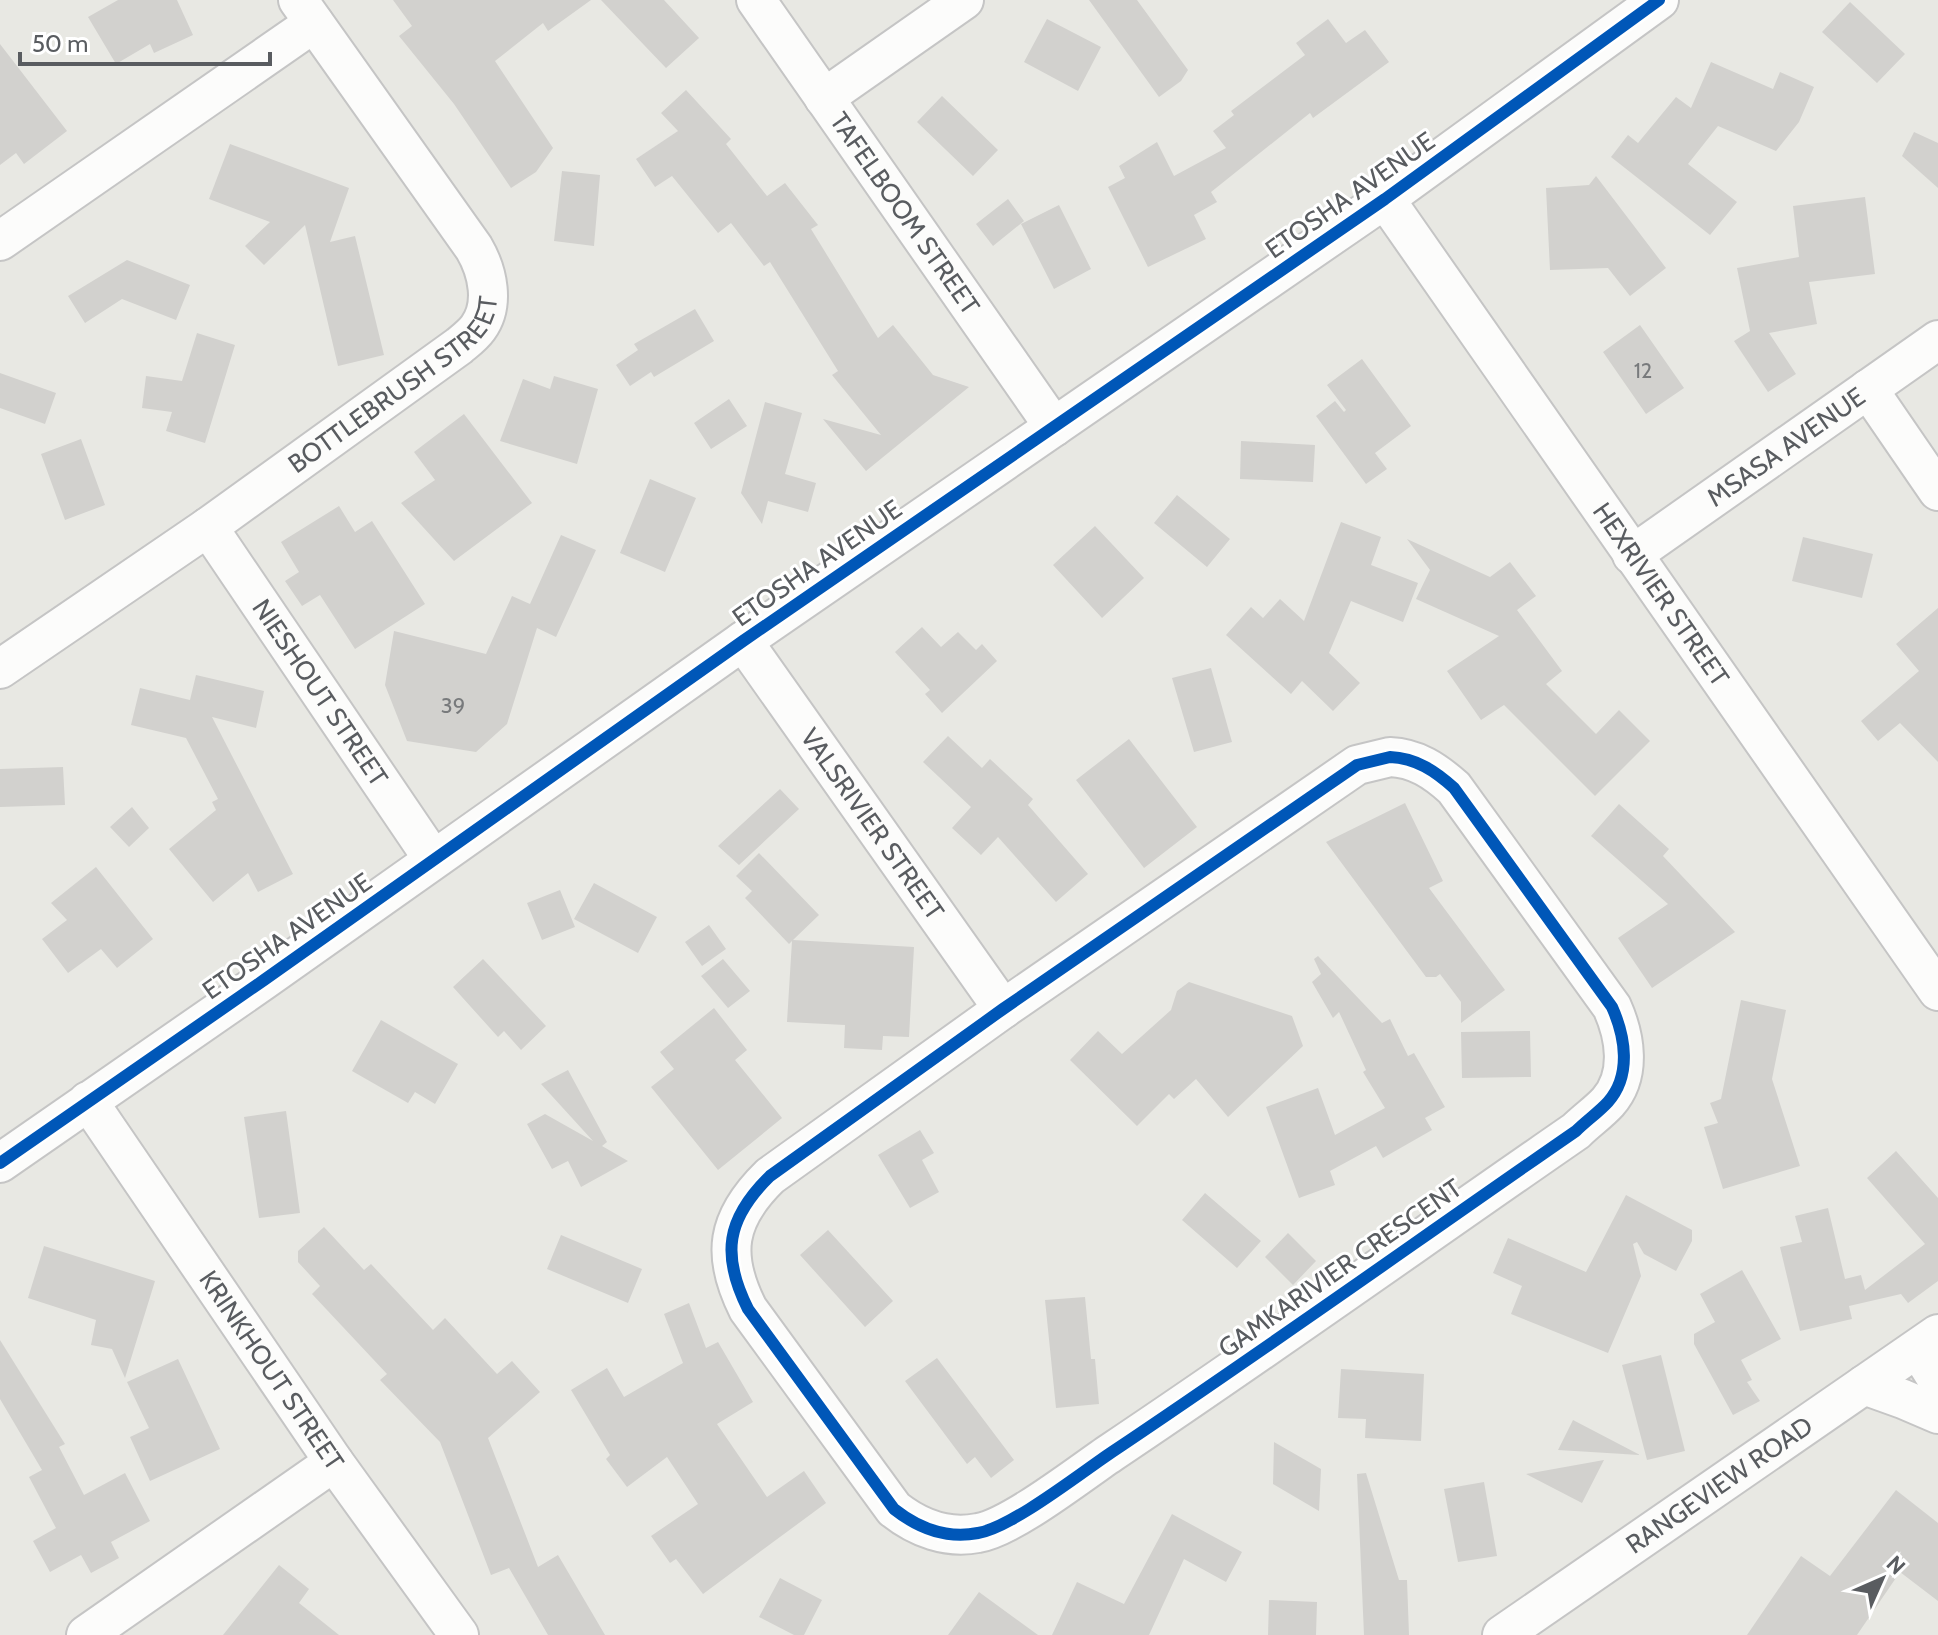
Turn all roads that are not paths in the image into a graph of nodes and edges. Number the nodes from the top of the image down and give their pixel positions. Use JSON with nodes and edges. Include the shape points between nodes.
{"nodes":[{"id":1,"x":756,"y":0,"type":"edge"},
{"id":2,"x":964,"y":0,"type":"edge"},
{"id":3,"x":1659,"y":0,"type":"edge"},
{"id":4,"x":306,"y":12,"type":"edge"},
{"id":5,"x":824,"y":98,"type":"junction"},
{"id":6,"x":1385,"y":199,"type":"junction"},
{"id":7,"x":0,"y":241,"type":"edge"},
{"id":8,"x":1938,"y":340,"type":"edge"},
{"id":9,"x":1868,"y":389,"type":"junction"},
{"id":10,"x":1054,"y":427,"type":"junction"},
{"id":11,"x":1938,"y":491,"type":"edge"},
{"id":12,"x":208,"y":527,"type":"junction"},
{"id":13,"x":1632,"y":555,"type":"junction"},
{"id":14,"x":743,"y":641,"type":"junction"},
{"id":15,"x":0,"y":669,"type":"edge"},
{"id":16,"x":433,"y":859,"type":"junction"},
{"id":17,"x":1938,"y":991,"type":"edge"},
{"id":18,"x":1003,"y":1009,"type":"junction"},
{"id":19,"x":88,"y":1101,"type":"junction"},
{"id":20,"x":0,"y":1163,"type":"edge"},
{"id":21,"x":1928,"y":1341,"type":"edge"},
{"id":22,"x":1938,"y":1381,"type":"edge"},
{"id":23,"x":1864,"y":1385,"type":"junction"},
{"id":24,"x":1938,"y":1414,"type":"edge"},
{"id":25,"x":334,"y":1462,"type":"junction"},
{"id":26,"x":86,"y":1635,"type":"edge"},
{"id":27,"x":459,"y":1635,"type":"edge"},
{"id":28,"x":1502,"y":1635,"type":"edge"}],
"edges":[{"from":1,"to":5,"type":"street","name":"TAFELBOOM STREET"},
{"from":2,"to":5,"type":"street"},
{"from":3,"to":6,"type":"street","name":"ETOSHA AVENUE"},
{"from":4,"to":7,"type":"street"},
{"from":4,"to":12,"type":"street","name":"BOTTLEBRUSH STREET","via":[[474,248],[487,277],[486,312],[478,329],[459,346]]},
{"from":5,"to":10,"type":"street","name":"TAFELBOOM STREET"},
{"from":6,"to":10,"type":"street","name":"ETOSHA AVENUE"},
{"from":6,"to":13,"type":"street","name":"HEXRIVIER STREET"},
{"from":8,"to":9,"type":"street","name":"MSASA AVENUE"},
{"from":9,"to":11,"type":"street"},
{"from":9,"to":13,"type":"street","name":"MSASA AVENUE"},
{"from":10,"to":14,"type":"street","name":"ETOSHA AVENUE"},
{"from":12,"to":15,"type":"street","name":"BOTTLEBRUSH STREET"},
{"from":12,"to":16,"type":"street","name":"NIESHOUT STREET"},
{"from":13,"to":17,"type":"street","name":"HEXRIVIER STREET"},
{"from":14,"to":16,"type":"street","name":"ETOSHA AVENUE"},
{"from":14,"to":18,"type":"street","name":"VALSRIVIER STREET"},
{"from":16,"to":19,"type":"street","name":"ETOSHA AVENUE"},
{"from":18,"to":18,"type":"street","name":"GAMKARIVIER CRESCENT","via":[[1357,765],[1402,757],[1431,769],[1454,788],[1510,864],[1612,1007],[1624,1042],[1624,1065],[1609,1101],[1576,1131],[1194,1397],[1014,1517],[977,1533],[943,1533],[910,1522],[894,1509],[748,1309],[735,1282],[732,1241],[739,1215],[770,1176]]},
{"from":19,"to":20,"type":"street","name":"ETOSHA AVENUE"},
{"from":19,"to":25,"type":"street","name":"KRINKHOUT STREET"},
{"from":21,"to":22,"type":"street"},
{"from":21,"to":23,"type":"street","name":"RANGEVIEW ROAD"},
{"from":23,"to":24,"type":"street"},
{"from":23,"to":28,"type":"street","name":"RANGEVIEW ROAD"},
{"from":25,"to":26,"type":"street"},
{"from":25,"to":27,"type":"street","name":"KRINKHOUT STREET"}]}
